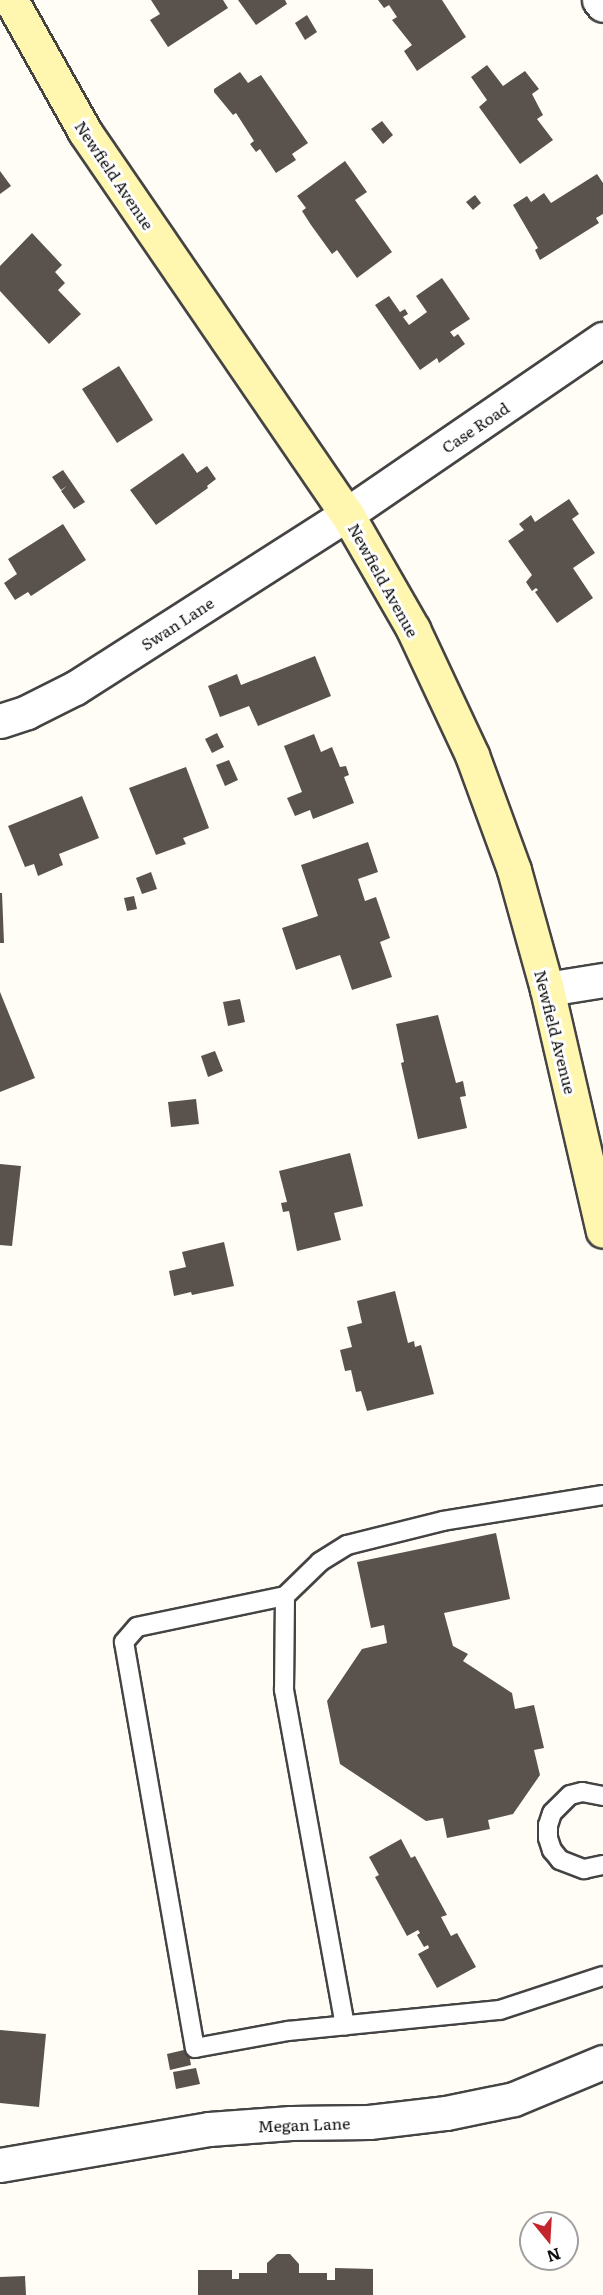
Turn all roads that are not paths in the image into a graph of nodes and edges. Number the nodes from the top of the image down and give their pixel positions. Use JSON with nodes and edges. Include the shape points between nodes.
{"nodes":[{"id":1,"x":11,"y":0,"type":"edge"},
{"id":2,"x":599,"y":0,"type":"edge"},
{"id":3,"x":603,"y":5,"type":"edge"},
{"id":4,"x":603,"y":339,"type":"edge"},
{"id":5,"x":347,"y":514,"type":"junction"},
{"id":6,"x":0,"y":721,"type":"edge"},
{"id":7,"x":603,"y":980,"type":"edge"},
{"id":8,"x":547,"y":989,"type":"junction"},
{"id":9,"x":603,"y":1231,"type":"edge"},
{"id":10,"x":603,"y":1495,"type":"edge"},
{"id":11,"x":285,"y":1596,"type":"junction"},
{"id":12,"x":603,"y":1796,"type":"edge"},
{"id":13,"x":603,"y":1865,"type":"edge"},
{"id":14,"x":603,"y":1976,"type":"edge"},
{"id":15,"x":345,"y":2025,"type":"junction"},
{"id":16,"x":603,"y":2062,"type":"edge"},
{"id":17,"x":0,"y":2165,"type":"edge"}],
"edges":[{"from":1,"to":5,"type":"main road","name":"Newfield Avenue","via":[[85,132]]},
{"from":2,"to":3,"type":"street"},
{"from":4,"to":5,"type":"street","name":"Case Road"},
{"from":5,"to":6,"type":"street","name":"Swan Lane","via":[[75,688]]},
{"from":5,"to":8,"type":"main road","name":"Newfield Avenue","via":[[413,629],[472,755],[514,870]]},
{"from":7,"to":8,"type":"street"},
{"from":8,"to":9,"type":"main road","name":"Newfield Avenue"},
{"from":10,"to":11,"type":"lane","via":[[443,1521],[347,1545],[320,1562]]},
{"from":11,"to":15,"type":"lane","via":[[284,1690]]},
{"from":11,"to":15,"type":"lane","via":[[136,1627],[124,1642],[195,2048]]},
{"from":12,"to":13,"type":"lane","via":[[582,1792],[570,1795],[552,1813],[548,1825],[550,1844],[560,1860],[584,1869]]},
{"from":14,"to":15,"type":"lane","via":[[500,2010]]},
{"from":16,"to":17,"type":"street","name":"Megan Lane","via":[[514,2099],[446,2113],[369,2122],[209,2129]]}]}
